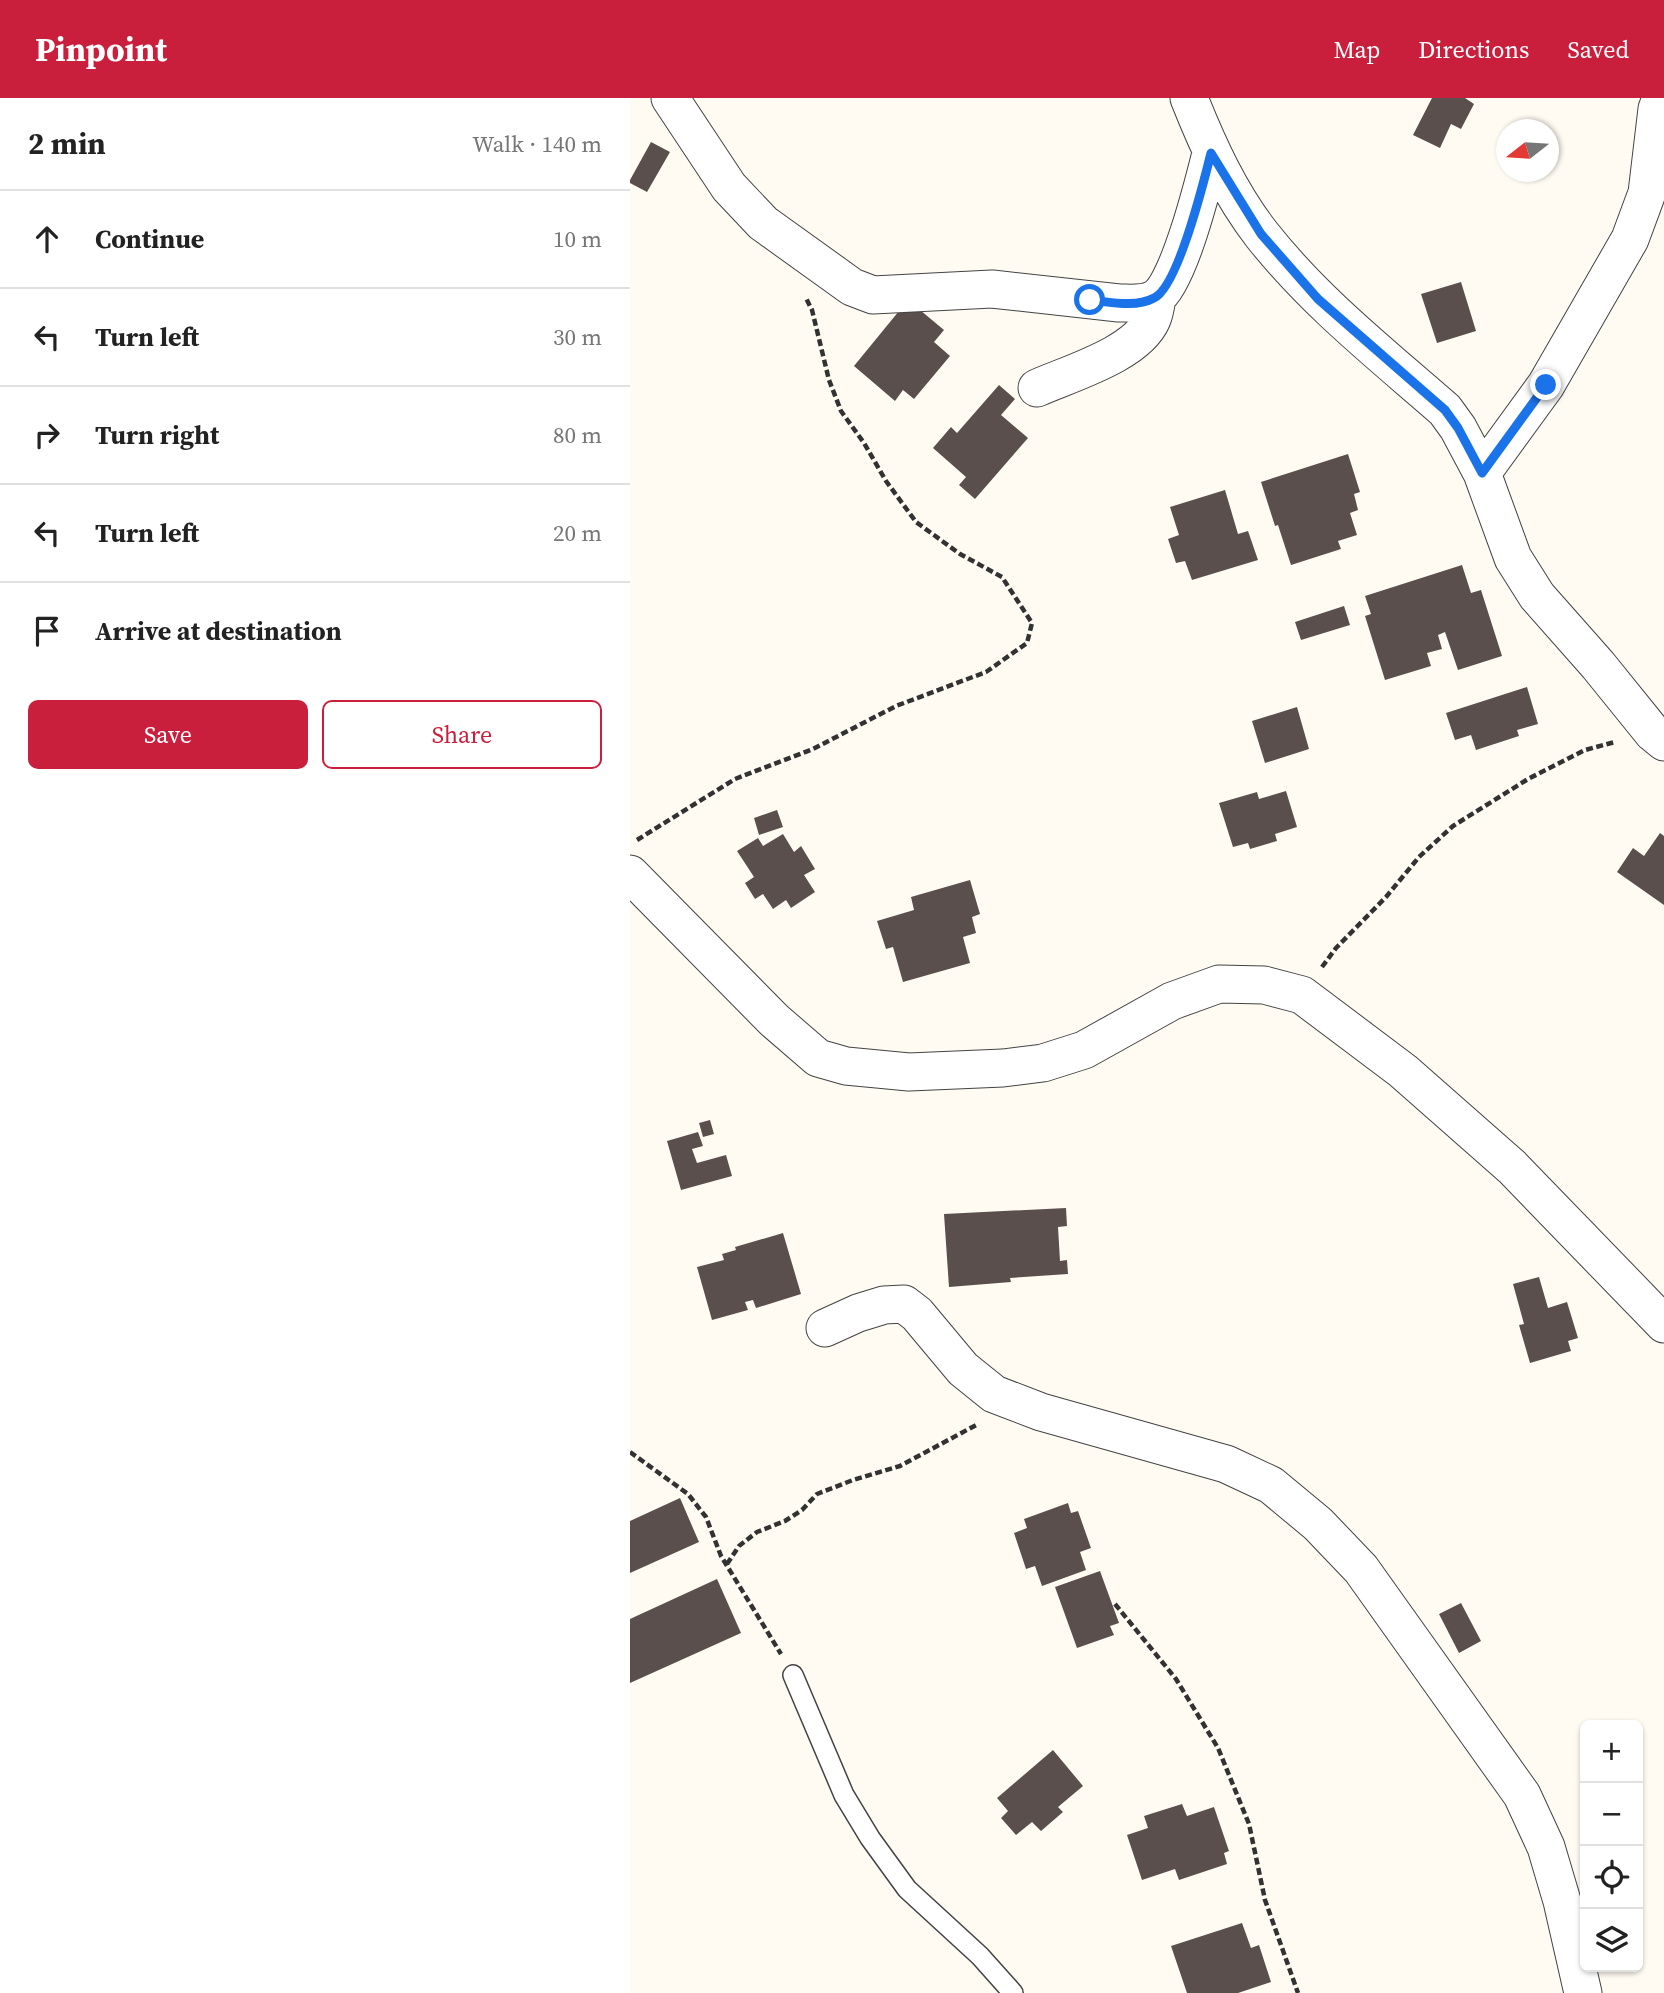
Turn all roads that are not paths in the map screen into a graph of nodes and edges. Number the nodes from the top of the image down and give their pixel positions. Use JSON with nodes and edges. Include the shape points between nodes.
{"nodes":[{"id":1,"x":670,"y":98,"type":"edge"},
{"id":2,"x":1189,"y":98,"type":"edge"},
{"id":3,"x":1661,"y":98,"type":"edge"},
{"id":4,"x":1211,"y":153,"type":"junction"},
{"id":5,"x":1157,"y":297,"type":"junction"},
{"id":6,"x":1037,"y":388,"type":"dead end"},
{"id":7,"x":1482,"y":473,"type":"junction"},
{"id":8,"x":1659,"y":737,"type":"edge"},
{"id":9,"x":630,"y":874,"type":"edge"},
{"id":10,"x":1664,"y":1324,"type":"edge"},
{"id":11,"x":825,"y":1328,"type":"dead end"},
{"id":12,"x":793,"y":1675,"type":"road end"},
{"id":13,"x":1013,"y":1993,"type":"edge"},
{"id":14,"x":1583,"y":1993,"type":"edge"}],
"edges":[{"from":1,"to":5,"type":"street","via":[[729,187],[762,223],[852,287],[873,295],[992,289],[1119,303]]},
{"from":2,"to":4,"type":"street"},
{"from":3,"to":7,"type":"street","via":[[1647,193],[1630,239],[1546,385]]},
{"from":4,"to":5,"type":"street","via":[[1192,226]]},
{"from":4,"to":7,"type":"street","via":[[1261,234],[1318,299],[1445,410]]},
{"from":5,"to":6,"type":"street","via":[[1152,320],[1118,353]]},
{"from":7,"to":8,"type":"street","via":[[1513,558],[1537,596]]},
{"from":9,"to":10,"type":"street","via":[[774,1020],[818,1058],[846,1066],[909,1072],[1043,1063],[1084,1050],[1172,1001],[1219,984],[1264,985],[1303,995],[1403,1071],[1512,1167]]},
{"from":11,"to":14,"type":"street","via":[[884,1305],[904,1304],[963,1368],[994,1394],[1041,1412],[1226,1464],[1271,1485],[1318,1524],[1361,1569],[1522,1795],[1563,1901]]},
{"from":12,"to":13,"type":"lane","via":[[844,1795],[870,1838],[907,1889]]}]}
